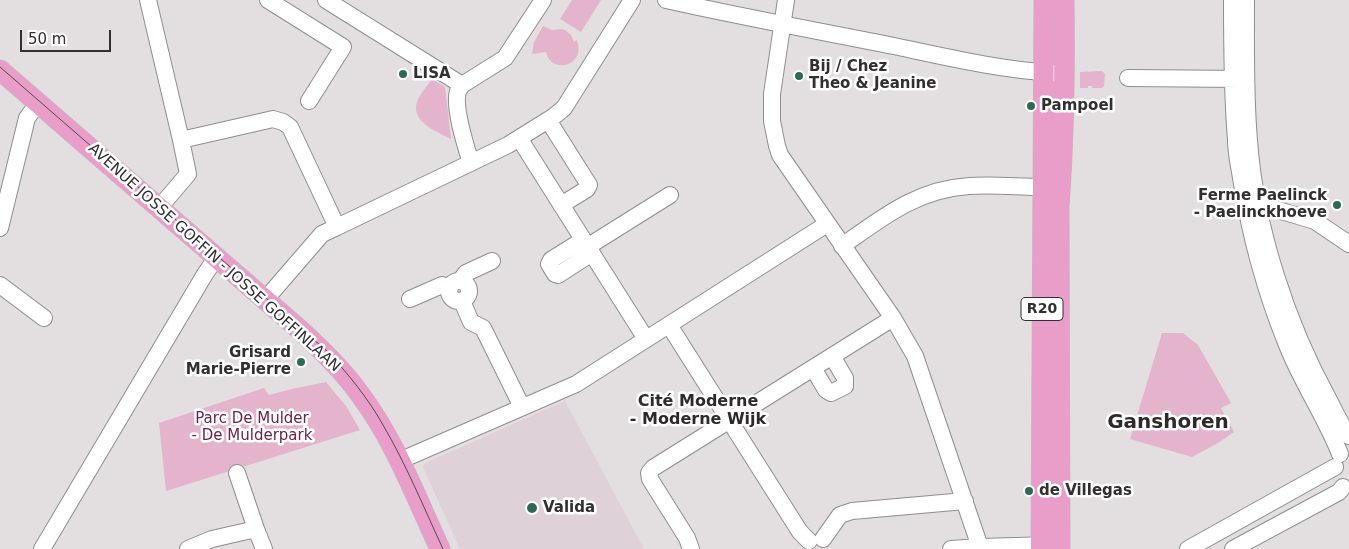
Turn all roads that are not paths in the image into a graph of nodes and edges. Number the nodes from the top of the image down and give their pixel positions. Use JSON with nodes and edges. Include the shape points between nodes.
{"nodes":[{"id":1,"x":148,"y":0,"type":"edge"},
{"id":2,"x":268,"y":0,"type":"edge"},
{"id":3,"x":326,"y":0,"type":"edge"},
{"id":4,"x":543,"y":0,"type":"edge"},
{"id":5,"x":632,"y":0,"type":"edge"},
{"id":6,"x":666,"y":0,"type":"edge"},
{"id":7,"x":786,"y":0,"type":"edge"},
{"id":8,"x":1044,"y":0,"type":"edge"},
{"id":9,"x":1064,"y":0,"type":"edge"},
{"id":10,"x":1232,"y":0,"type":"edge"},
{"id":11,"x":1246,"y":0,"type":"edge"},
{"id":12,"x":783,"y":24,"type":"junction"},
{"id":13,"x":0,"y":70,"type":"edge"},
{"id":14,"x":1044,"y":72,"type":"junction"},
{"id":15,"x":1065,"y":74,"type":"junction"},
{"id":16,"x":1128,"y":78,"type":"dead end"},
{"id":17,"x":1239,"y":79,"type":"junction"},
{"id":18,"x":462,"y":84,"type":"junction"},
{"id":19,"x":309,"y":101,"type":"dead end"},
{"id":20,"x":38,"y":103,"type":"junction"},
{"id":21,"x":548,"y":120,"type":"junction"},
{"id":22,"x":520,"y":138,"type":"junction"},
{"id":23,"x":181,"y":140,"type":"junction"},
{"id":24,"x":471,"y":163,"type":"junction"},
{"id":25,"x":1042,"y":187,"type":"junction"},
{"id":26,"x":670,"y":195,"type":"dead end"},
{"id":27,"x":1258,"y":204,"type":"junction"},
{"id":28,"x":561,"y":206,"type":"junction"},
{"id":29,"x":159,"y":208,"type":"junction"},
{"id":30,"x":827,"y":224,"type":"junction"},
{"id":31,"x":337,"y":227,"type":"junction"},
{"id":32,"x":0,"y":228,"type":"edge"},
{"id":33,"x":1349,"y":244,"type":"edge"},
{"id":34,"x":842,"y":246,"type":"junction"},
{"id":35,"x":587,"y":247,"type":"junction"},
{"id":36,"x":216,"y":258,"type":"junction"},
{"id":37,"x":492,"y":260,"type":"dead end"},
{"id":38,"x":0,"y":285,"type":"edge"},
{"id":39,"x":455,"y":285,"type":"junction"},
{"id":40,"x":410,"y":299,"type":"dead end"},
{"id":41,"x":265,"y":300,"type":"junction"},
{"id":42,"x":44,"y":318,"type":"dead end"},
{"id":43,"x":893,"y":318,"type":"junction"},
{"id":44,"x":669,"y":325,"type":"junction"},
{"id":45,"x":646,"y":339,"type":"junction"},
{"id":46,"x":832,"y":356,"type":"junction"},
{"id":47,"x":813,"y":368,"type":"junction"},
{"id":48,"x":522,"y":407,"type":"junction"},
{"id":49,"x":730,"y":420,"type":"junction"},
{"id":50,"x":1349,"y":436,"type":"edge"},
{"id":51,"x":1341,"y":456,"type":"edge"},
{"id":52,"x":399,"y":461,"type":"junction"},
{"id":53,"x":237,"y":473,"type":"dead end"},
{"id":54,"x":1346,"y":488,"type":"edge"},
{"id":55,"x":965,"y":500,"type":"junction"},
{"id":56,"x":256,"y":528,"type":"junction"},
{"id":57,"x":817,"y":544,"type":"edge"},
{"id":58,"x":980,"y":547,"type":"junction"},
{"id":59,"x":1050,"y":547,"type":"edge"},
{"id":60,"x":42,"y":549,"type":"edge"},
{"id":61,"x":188,"y":549,"type":"edge"},
{"id":62,"x":264,"y":549,"type":"edge"},
{"id":63,"x":440,"y":549,"type":"edge"},
{"id":64,"x":691,"y":549,"type":"edge"},
{"id":65,"x":951,"y":549,"type":"edge"},
{"id":66,"x":1188,"y":549,"type":"edge"},
{"id":67,"x":1233,"y":549,"type":"edge"}],
"edges":[{"from":1,"to":23,"type":"street"},
{"from":2,"to":19,"type":"street","via":[[343,47]]},
{"from":3,"to":18,"type":"street"},
{"from":4,"to":18,"type":"street","via":[[505,58]]},
{"from":5,"to":21,"type":"street","via":[[564,108]]},
{"from":6,"to":12,"type":"street"},
{"from":7,"to":12,"type":"street"},
{"from":8,"to":14,"type":"main road","number":"R20"},
{"from":9,"to":15,"type":"main road","number":"R20"},
{"from":10,"to":17,"type":"street"},
{"from":11,"to":17,"type":"street"},
{"from":12,"to":14,"type":"street","via":[[1008,68]]},
{"from":12,"to":30,"type":"street","via":[[772,94],[772,121],[777,146]]},
{"from":13,"to":20,"type":"main road","name":"AVENUE JOSSE GOFFIN - JOSSE GOFFINLAAN"},
{"from":14,"to":15,"type":"street"},
{"from":14,"to":25,"type":"main road","number":"R20"},
{"from":15,"to":59,"type":"main road","number":"R20"},
{"from":16,"to":17,"type":"street"},
{"from":17,"to":27,"type":"street"},
{"from":17,"to":51,"type":"street","via":[[1236,142],[1246,211],[1258,262],[1288,347]]},
{"from":18,"to":24,"type":"street","via":[[457,99]]},
{"from":20,"to":29,"type":"main road","name":"AVENUE JOSSE GOFFIN - JOSSE GOFFINLAAN"},
{"from":20,"to":32,"type":"street","via":[[27,118]]},
{"from":21,"to":22,"type":"street"},
{"from":21,"to":28,"type":"street","via":[[589,185]]},
{"from":22,"to":24,"type":"street"},
{"from":22,"to":28,"type":"street"},
{"from":23,"to":29,"type":"street","via":[[188,174]]},
{"from":23,"to":31,"type":"street","via":[[273,119],[283,122],[290,127]]},
{"from":24,"to":31,"type":"street"},
{"from":25,"to":34,"type":"street","via":[[971,185],[937,191],[895,209]]},
{"from":25,"to":59,"type":"main road","number":"R20"},
{"from":26,"to":35,"type":"street"},
{"from":27,"to":33,"type":"street","via":[[1315,221]]},
{"from":27,"to":50,"type":"street","via":[[1271,257],[1301,343]]},
{"from":28,"to":35,"type":"street"},
{"from":29,"to":36,"type":"main road","name":"AVENUE JOSSE GOFFIN - JOSSE GOFFINLAAN"},
{"from":30,"to":34,"type":"street"},
{"from":30,"to":44,"type":"street"},
{"from":31,"to":41,"type":"street","via":[[322,234]]},
{"from":34,"to":43,"type":"street"},
{"from":35,"to":45,"type":"street"},
{"from":36,"to":41,"type":"main road","name":"AVENUE JOSSE GOFFIN - JOSSE GOFFINLAAN"},
{"from":36,"to":60,"type":"street"},
{"from":37,"to":39,"type":"street","via":[[466,273]]},
{"from":38,"to":42,"type":"street"},
{"from":39,"to":40,"type":"street","via":[[442,285]]},
{"from":39,"to":48,"type":"street","via":[[465,283],[468,286],[469,295],[462,301],[470,322],[484,328]]},
{"from":41,"to":52,"type":"main road","name":"AVENUE JOSSE GOFFIN - JOSSE GOFFINLAAN","via":[[326,354],[351,382]]},
{"from":43,"to":46,"type":"street"},
{"from":43,"to":55,"type":"street","via":[[915,356]]},
{"from":44,"to":45,"type":"street"},
{"from":44,"to":49,"type":"street"},
{"from":45,"to":48,"type":"street","via":[[576,384]]},
{"from":46,"to":47,"type":"street"},
{"from":46,"to":47,"type":"street","via":[[845,378],[845,386],[831,393]]},
{"from":47,"to":49,"type":"street"},
{"from":48,"to":52,"type":"street"},
{"from":49,"to":57,"type":"street","via":[[800,532]]},
{"from":49,"to":64,"type":"street","via":[[649,473]]},
{"from":51,"to":54,"type":"street","via":[[1335,476]]},
{"from":51,"to":66,"type":"street"},
{"from":52,"to":63,"type":"main road","name":"AVENUE JOSSE GOFFIN - JOSSE GOFFINLAAN"},
{"from":53,"to":56,"type":"street"},
{"from":54,"to":67,"type":"street"},
{"from":55,"to":57,"type":"street","via":[[852,511],[840,515]]},
{"from":55,"to":58,"type":"street"},
{"from":56,"to":61,"type":"street"},
{"from":56,"to":62,"type":"street"},
{"from":58,"to":59,"type":"street"},
{"from":58,"to":65,"type":"street"}]}
